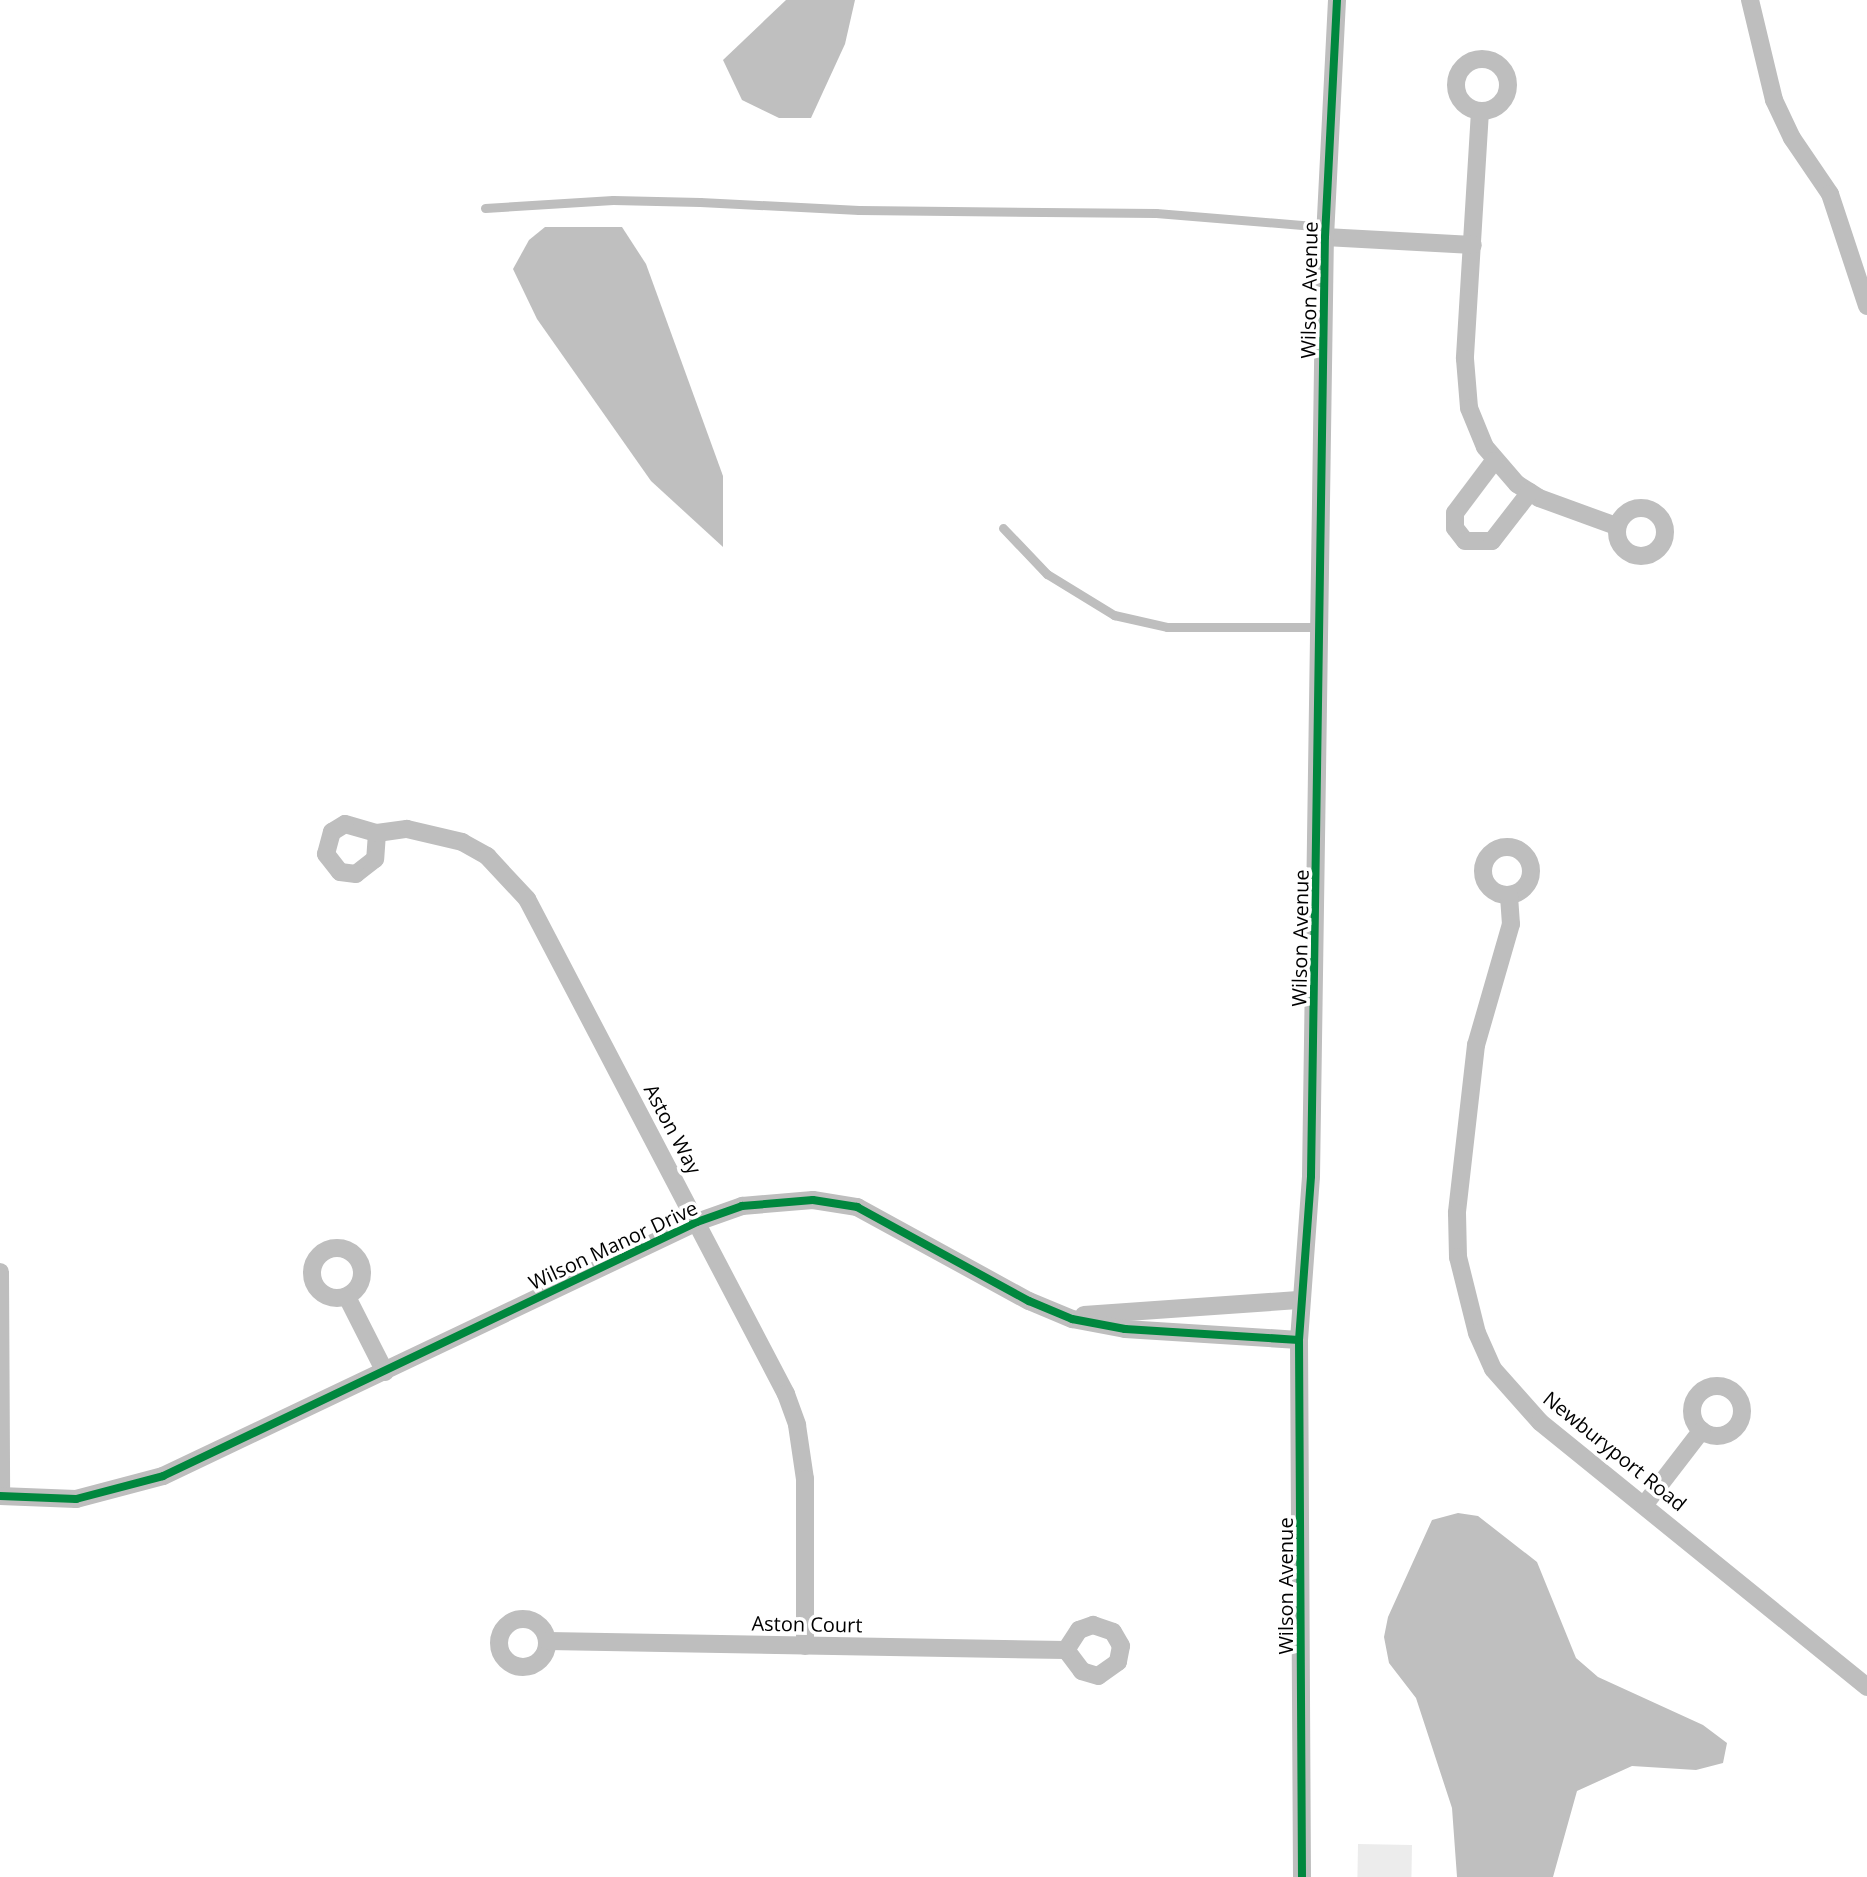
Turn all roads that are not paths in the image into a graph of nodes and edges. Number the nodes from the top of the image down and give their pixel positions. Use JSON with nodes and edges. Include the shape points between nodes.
{"nodes":[{"id":1,"x":1337,"y":0,"type":"edge"},
{"id":2,"x":1750,"y":0,"type":"edge"},
{"id":3,"x":1480,"y":111,"type":"dead end"},
{"id":4,"x":485,"y":208,"type":"dead end"},
{"id":5,"x":1325,"y":232,"type":"junction"},
{"id":6,"x":1473,"y":245,"type":"junction"},
{"id":7,"x":1867,"y":306,"type":"edge"},
{"id":8,"x":1494,"y":461,"type":"junction"},
{"id":9,"x":1530,"y":492,"type":"junction"},
{"id":10,"x":1616,"y":526,"type":"dead end"},
{"id":11,"x":1003,"y":528,"type":"dead end"},
{"id":12,"x":1320,"y":627,"type":"junction"},
{"id":13,"x":377,"y":833,"type":"dead end"},
{"id":14,"x":1509,"y":896,"type":"dead end"},
{"id":15,"x":697,"y":1222,"type":"junction"},
{"id":16,"x":0,"y":1272,"type":"edge"},
{"id":17,"x":347,"y":1297,"type":"dead end"},
{"id":18,"x":1301,"y":1300,"type":"junction"},
{"id":19,"x":1069,"y":1317,"type":"junction"},
{"id":20,"x":1299,"y":1340,"type":"junction"},
{"id":21,"x":385,"y":1372,"type":"junction"},
{"id":22,"x":1702,"y":1430,"type":"dead end"},
{"id":23,"x":1,"y":1496,"type":"edge"},
{"id":24,"x":1645,"y":1504,"type":"junction"},
{"id":25,"x":548,"y":1641,"type":"dead end"},
{"id":26,"x":805,"y":1646,"type":"junction"},
{"id":27,"x":1066,"y":1650,"type":"dead end"},
{"id":28,"x":1867,"y":1687,"type":"edge"},
{"id":29,"x":1302,"y":1877,"type":"edge"}],
"edges":[{"from":1,"to":5,"type":"street","name":"Wilson Avenue"},
{"from":2,"to":7,"type":"street","via":[[1774,100],[1830,194]]},
{"from":3,"to":6,"type":"street"},
{"from":4,"to":5,"type":"lane","via":[[613,200],[859,210],[1156,213]]},
{"from":5,"to":6,"type":"street"},
{"from":5,"to":12,"type":"street","name":"Wilson Avenue"},
{"from":6,"to":8,"type":"street","via":[[1466,395]]},
{"from":8,"to":9,"type":"street"},
{"from":8,"to":9,"type":"street","via":[[1455,513],[1455,528],[1465,541],[1492,541]]},
{"from":9,"to":10,"type":"street"},
{"from":11,"to":12,"type":"lane","via":[[1047,574],[1114,615],[1167,627]]},
{"from":12,"to":18,"type":"street","name":"Wilson Avenue","via":[[1311,1176]]},
{"from":13,"to":15,"type":"street","name":"Aston Way","via":[[434,833],[487,856],[510,877],[527,899]]},
{"from":14,"to":24,"type":"street","name":"Newburyport Road","via":[[1511,924],[1476,1045],[1457,1213],[1458,1257],[1477,1333],[1513,1395]]},
{"from":15,"to":19,"type":"street","name":"Wilson Manor Drive","via":[[742,1206],[790,1201],[857,1207],[1029,1301]]},
{"from":15,"to":21,"type":"street","name":"Wilson Manor Drive"},
{"from":15,"to":26,"type":"street","name":"Aston Way","via":[[797,1425],[805,1479]]},
{"from":16,"to":23,"type":"street"},
{"from":17,"to":21,"type":"street"},
{"from":18,"to":19,"type":"street","name":"Wilson Manor Drive"},
{"from":18,"to":20,"type":"street","name":"Wilson Avenue"},
{"from":19,"to":20,"type":"street","name":"Wilson Manor Drive","via":[[1125,1329]]},
{"from":20,"to":29,"type":"street","name":"Wilson Avenue"},
{"from":21,"to":23,"type":"street","name":"Wilson Manor Drive","via":[[127,1489],[76,1499]]},
{"from":22,"to":24,"type":"street"},
{"from":24,"to":28,"type":"street","name":"Newburyport Road"},
{"from":25,"to":26,"type":"street","name":"Aston Court"},
{"from":26,"to":27,"type":"street","name":"Aston Court"}]}
